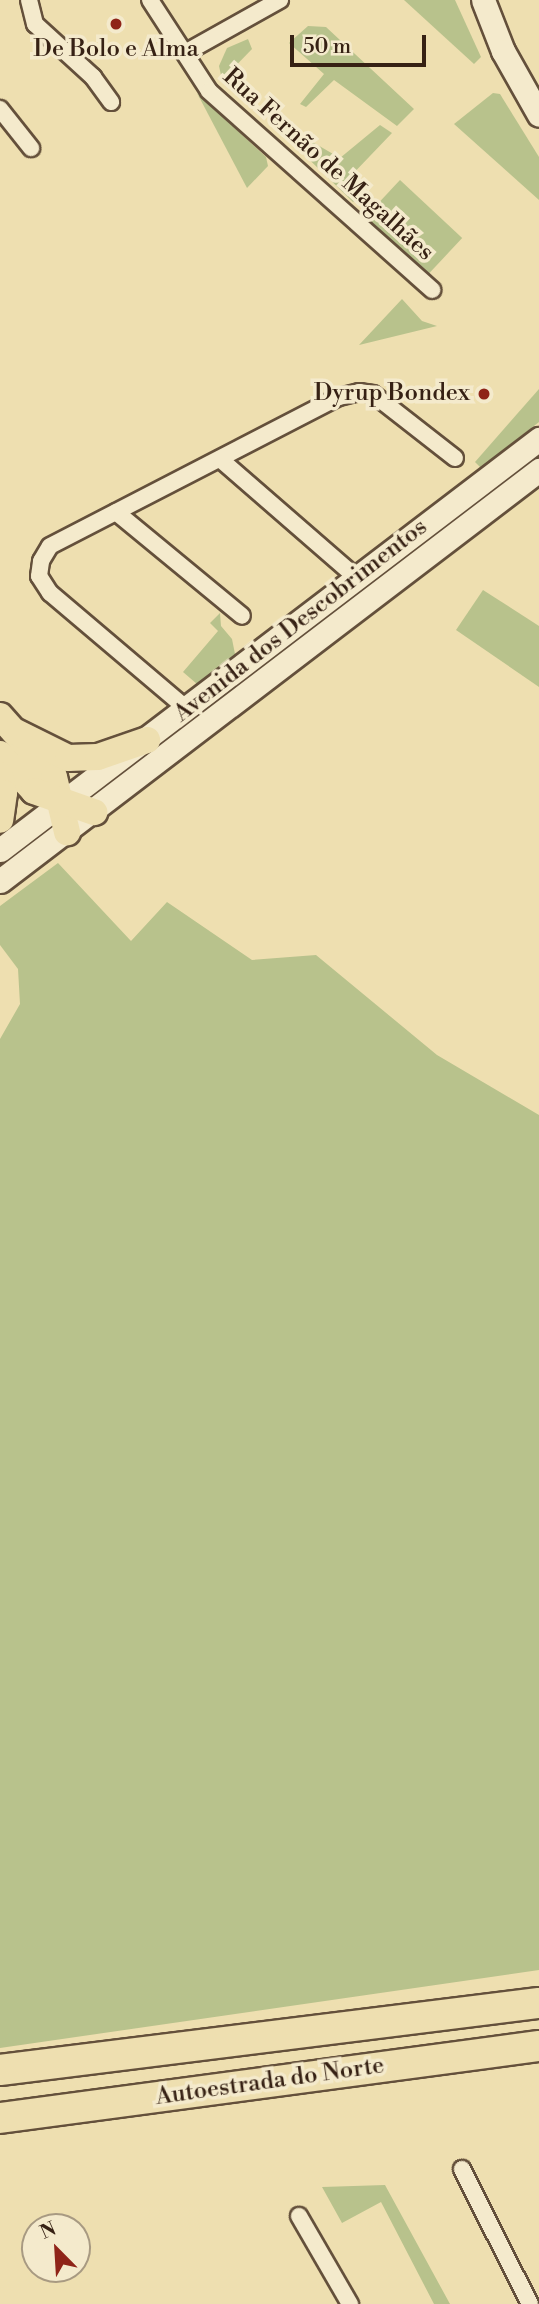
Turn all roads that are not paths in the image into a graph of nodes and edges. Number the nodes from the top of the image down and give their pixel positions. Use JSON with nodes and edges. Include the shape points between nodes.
{"nodes":[{"id":1,"x":29,"y":0,"type":"edge"},
{"id":2,"x":150,"y":0,"type":"edge"},
{"id":3,"x":280,"y":0,"type":"edge"},
{"id":4,"x":483,"y":0,"type":"edge"},
{"id":5,"x":185,"y":53,"type":"junction"},
{"id":6,"x":111,"y":102,"type":"dead end"},
{"id":7,"x":0,"y":109,"type":"edge"},
{"id":8,"x":539,"y":115,"type":"edge"},
{"id":9,"x":31,"y":148,"type":"dead end"},
{"id":10,"x":432,"y":290,"type":"dead end"},
{"id":11,"x":539,"y":439,"type":"edge"},
{"id":12,"x":455,"y":458,"type":"dead end"},
{"id":13,"x":220,"y":459,"type":"junction"},
{"id":14,"x":539,"y":470,"type":"edge"},
{"id":15,"x":116,"y":512,"type":"junction"},
{"id":16,"x":358,"y":579,"type":"junction"},
{"id":17,"x":242,"y":616,"type":"dead end"},
{"id":18,"x":187,"y":709,"type":"junction"},
{"id":19,"x":8,"y":724,"type":"edge"},
{"id":20,"x":147,"y":740,"type":"junction"},
{"id":21,"x":0,"y":754,"type":"edge"},
{"id":22,"x":0,"y":775,"type":"edge"},
{"id":23,"x":63,"y":803,"type":"junction"},
{"id":24,"x":94,"y":812,"type":"junction"},
{"id":25,"x":0,"y":820,"type":"edge"},
{"id":26,"x":66,"y":832,"type":"junction"},
{"id":27,"x":0,"y":850,"type":"edge"},
{"id":28,"x":0,"y":881,"type":"edge"},
{"id":29,"x":539,"y":2003,"type":"edge"},
{"id":30,"x":539,"y":2046,"type":"edge"},
{"id":31,"x":0,"y":2070,"type":"edge"},
{"id":32,"x":0,"y":2118,"type":"edge"},
{"id":33,"x":461,"y":2169,"type":"dead end"},
{"id":34,"x":299,"y":2216,"type":"dead end"},
{"id":35,"x":350,"y":2304,"type":"edge"},
{"id":36,"x":530,"y":2304,"type":"edge"}],
"edges":[{"from":1,"to":6,"type":"street","via":[[35,24],[93,77]]},
{"from":2,"to":5,"type":"street","name":"Rua Fernão de Magalhães"},
{"from":3,"to":5,"type":"street"},
{"from":4,"to":8,"type":"main road","via":[[503,51]]},
{"from":5,"to":10,"type":"street","name":"Rua Fernão de Magalhães","via":[[209,91]]},
{"from":7,"to":9,"type":"street"},
{"from":11,"to":16,"type":"main road","name":"Avenida dos Descobrimentos"},
{"from":12,"to":13,"type":"street","via":[[373,394],[359,392],[339,397]]},
{"from":13,"to":15,"type":"street"},
{"from":13,"to":16,"type":"street"},
{"from":14,"to":24,"type":"main road","name":"Avenida dos Descobrimentos"},
{"from":15,"to":17,"type":"street"},
{"from":15,"to":18,"type":"street","via":[[50,546],[39,576],[50,593]]},
{"from":16,"to":18,"type":"main road","name":"Avenida dos Descobrimentos"},
{"from":18,"to":20,"type":"main road","name":"Avenida dos Descobrimentos"},
{"from":19,"to":20,"type":"main road","via":[[68,758],[98,757]]},
{"from":19,"to":23,"type":"main road","via":[[54,777]]},
{"from":20,"to":23,"type":"main road","name":"Avenida dos Descobrimentos"},
{"from":21,"to":23,"type":"main road","via":[[34,791]]},
{"from":22,"to":25,"type":"main road","via":[[4,793]]},
{"from":23,"to":24,"type":"main road"},
{"from":23,"to":26,"type":"main road"},
{"from":23,"to":27,"type":"main road","name":"Avenida dos Descobrimentos"},
{"from":24,"to":26,"type":"main road","name":"Avenida dos Descobrimentos"},
{"from":26,"to":28,"type":"main road","name":"Avenida dos Descobrimentos"},
{"from":29,"to":31,"type":"highway","name":"Autoestrada do Norte"},
{"from":30,"to":32,"type":"highway","name":"Autoestrada do Norte"},
{"from":33,"to":36,"type":"street"},
{"from":34,"to":35,"type":"street"}]}
